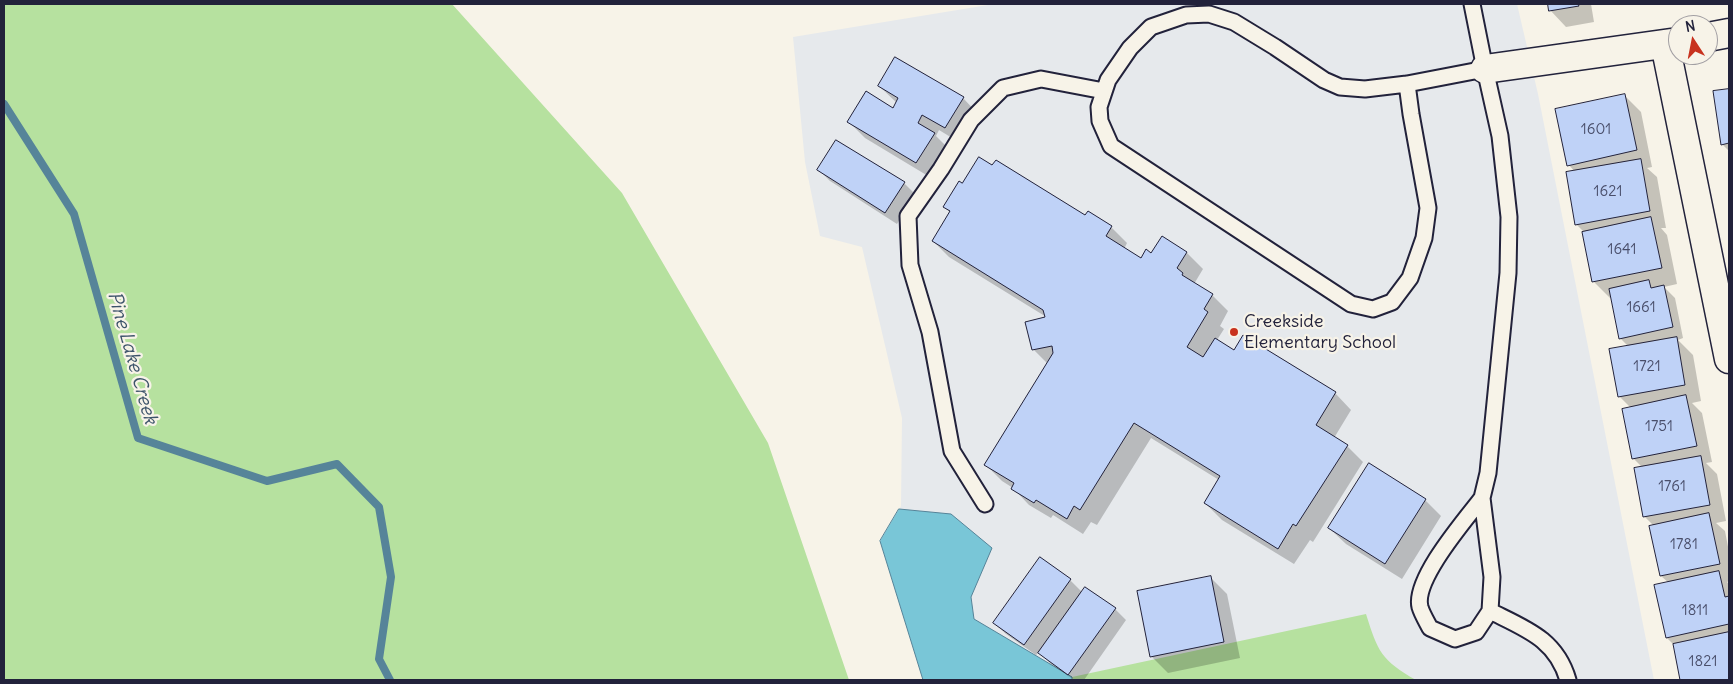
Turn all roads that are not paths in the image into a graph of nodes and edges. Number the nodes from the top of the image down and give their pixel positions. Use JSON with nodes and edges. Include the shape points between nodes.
{"nodes":[{"id":1,"x":1472,"y":4,"type":"edge"},
{"id":2,"x":1668,"y":43,"type":"edge"},
{"id":3,"x":1675,"y":65,"type":"edge"},
{"id":4,"x":1485,"y":69,"type":"junction"},
{"id":5,"x":1407,"y":84,"type":"junction"},
{"id":6,"x":1104,"y":91,"type":"junction"},
{"id":7,"x":1729,"y":359,"type":"edge"},
{"id":8,"x":1482,"y":498,"type":"junction"},
{"id":9,"x":986,"y":504,"type":"dead end"},
{"id":10,"x":1490,"y":611,"type":"junction"},
{"id":11,"x":1568,"y":680,"type":"edge"}],
"edges":[{"from":1,"to":4,"type":"lane"},
{"from":2,"to":4,"type":"street"},
{"from":3,"to":7,"type":"street"},
{"from":4,"to":5,"type":"lane"},
{"from":4,"to":8,"type":"lane","via":[[1500,136],[1509,217],[1507,282],[1488,473]]},
{"from":5,"to":6,"type":"lane","via":[[1365,89],[1340,87],[1234,22],[1209,14],[1186,15],[1151,26],[1130,48]]},
{"from":5,"to":6,"type":"lane","via":[[1428,208],[1424,238],[1410,278],[1392,302],[1373,308],[1351,304],[1111,146],[1100,121],[1099,107]]},
{"from":6,"to":9,"type":"lane","via":[[1041,79],[1003,88],[971,120],[908,216],[910,265],[930,332],[952,451]]},
{"from":8,"to":10,"type":"lane","via":[[1492,577]]},
{"from":8,"to":10,"type":"lane","via":[[1437,558],[1422,587],[1420,606],[1430,628],[1454,638],[1476,632]]},
{"from":10,"to":11,"type":"lane","via":[[1536,634],[1558,655]]}]}
